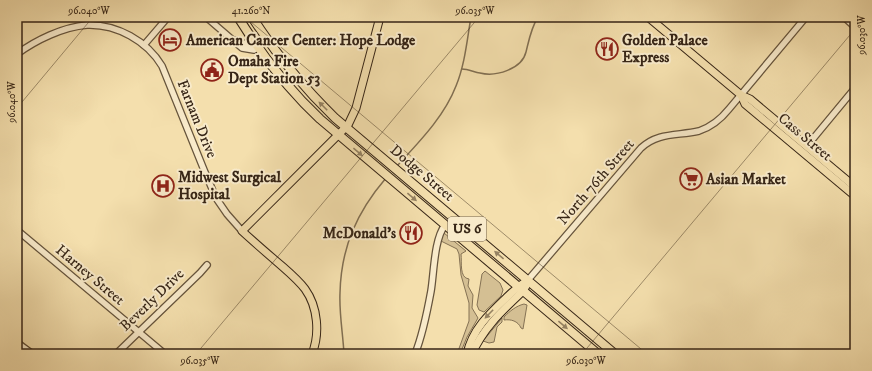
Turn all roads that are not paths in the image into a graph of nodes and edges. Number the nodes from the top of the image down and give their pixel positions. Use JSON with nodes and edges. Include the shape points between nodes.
{"nodes":[{"id":1,"x":168,"y":17,"type":"edge"},
{"id":2,"x":206,"y":17,"type":"edge"},
{"id":3,"x":238,"y":17,"type":"edge"},
{"id":4,"x":252,"y":17,"type":"edge"},
{"id":5,"x":380,"y":17,"type":"edge"},
{"id":6,"x":648,"y":17,"type":"edge"},
{"id":7,"x":806,"y":17,"type":"edge"},
{"id":8,"x":844,"y":17,"type":"edge"},
{"id":9,"x":855,"y":27,"type":"edge"},
{"id":10,"x":268,"y":40,"type":"junction"},
{"id":11,"x":144,"y":45,"type":"junction"},
{"id":12,"x":258,"y":47,"type":"junction"},
{"id":13,"x":17,"y":54,"type":"edge"},
{"id":14,"x":855,"y":88,"type":"edge"},
{"id":15,"x":741,"y":95,"type":"junction"},
{"id":16,"x":346,"y":128,"type":"junction"},
{"id":17,"x":338,"y":136,"type":"junction"},
{"id":18,"x":807,"y":146,"type":"junction"},
{"id":19,"x":855,"y":186,"type":"edge"},
{"id":20,"x":855,"y":196,"type":"edge"},
{"id":21,"x":445,"y":225,"type":"junction"},
{"id":22,"x":17,"y":230,"type":"edge"},
{"id":23,"x":242,"y":231,"type":"junction"},
{"id":24,"x":207,"y":265,"type":"dead end"},
{"id":25,"x":528,"y":280,"type":"junction"},
{"id":26,"x":520,"y":289,"type":"junction"},
{"id":27,"x":138,"y":332,"type":"junction"},
{"id":28,"x":17,"y":343,"type":"edge"},
{"id":29,"x":33,"y":354,"type":"edge"},
{"id":30,"x":116,"y":354,"type":"edge"},
{"id":31,"x":165,"y":354,"type":"edge"},
{"id":32,"x":312,"y":354,"type":"edge"},
{"id":33,"x":415,"y":354,"type":"edge"},
{"id":34,"x":466,"y":354,"type":"edge"},
{"id":35,"x":472,"y":354,"type":"edge"},
{"id":36,"x":598,"y":354,"type":"edge"},
{"id":37,"x":615,"y":354,"type":"edge"}],
"edges":[{"from":1,"to":11,"type":"street"},
{"from":2,"to":12,"type":"street","via":[[231,38]]},
{"from":3,"to":12,"type":"highway","number":"US 6"},
{"from":4,"to":10,"type":"highway","number":"US 6"},
{"from":5,"to":16,"type":"main road","via":[[356,108]]},
{"from":6,"to":15,"type":"main road","name":"Cass Street"},
{"from":7,"to":15,"type":"street","name":"North 76th Street"},
{"from":8,"to":9,"type":"street"},
{"from":10,"to":12,"type":"street"},
{"from":16,"to":10,"type":"highway","name":"Dodge Street","number":"US 6","one_way":true,"via":[[307,90]]},
{"from":11,"to":13,"type":"street","name":"Farnam Drive","via":[[131,36],[113,29],[89,25],[52,35]]},
{"from":11,"to":23,"type":"street","name":"Farnam Drive","via":[[162,66],[216,198]]},
{"from":12,"to":17,"type":"highway","name":"Dodge Street","number":"US 6","via":[[294,92]]},
{"from":14,"to":18,"type":"street"},
{"from":15,"to":18,"type":"main road","name":"Cass Street","via":[[750,99]]},
{"from":15,"to":20,"type":"main road","name":"Cass Street","via":[[745,104]]},
{"from":15,"to":25,"type":"street","name":"North 76th Street","via":[[721,118],[706,128],[661,136],[645,145]]},
{"from":16,"to":17,"type":"main road"},
{"from":25,"to":16,"type":"highway","name":"Dodge Street","number":"US 6","one_way":true},
{"from":17,"to":21,"type":"highway","name":"Dodge Street","number":"US 6","one_way":true},
{"from":17,"to":23,"type":"main road"},
{"from":18,"to":19,"type":"main road","name":"Cass Street"},
{"from":21,"to":26,"type":"highway","name":"Dodge Street","number":"US 6"},
{"from":21,"to":33,"type":"street","via":[[439,238],[428,308]]},
{"from":22,"to":27,"type":"street","name":"Harney Street"},
{"from":23,"to":32,"type":"main road","name":"Farnam Drive","via":[[295,278],[307,293],[316,320]]},
{"from":24,"to":27,"type":"street","name":"Beverly Drive"},
{"from":25,"to":26,"type":"main road","name":"North 76th Street"},
{"from":25,"to":37,"type":"highway","name":"Dodge Street","number":"US 6"},
{"from":26,"to":34,"type":"main road","one_way":true,"via":[[481,323]]},
{"from":26,"to":35,"type":"main road","via":[[488,326]]},
{"from":26,"to":36,"type":"highway","name":"Dodge Street","number":"US 6","one_way":true},
{"from":27,"to":30,"type":"street","name":"Beverly Drive"},
{"from":27,"to":31,"type":"street","name":"Harney Street"},
{"from":28,"to":29,"type":"street"}]}
